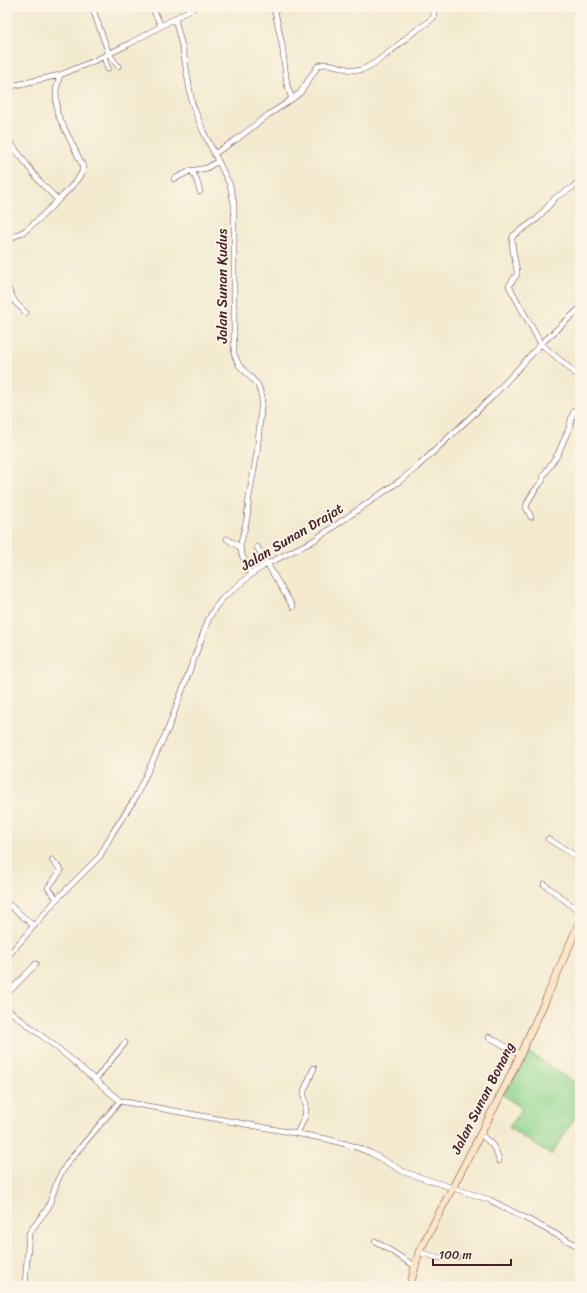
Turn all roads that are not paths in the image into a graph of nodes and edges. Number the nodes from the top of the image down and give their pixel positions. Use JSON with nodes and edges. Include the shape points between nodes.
{"nodes":[{"id":1,"x":92,"y":7,"type":"edge"},
{"id":2,"x":152,"y":7,"type":"edge"},
{"id":3,"x":195,"y":7,"type":"edge"},
{"id":4,"x":274,"y":7,"type":"edge"},
{"id":5,"x":430,"y":7,"type":"edge"},
{"id":6,"x":175,"y":19,"type":"junction"},
{"id":7,"x":161,"y":26,"type":"junction"},
{"id":8,"x":106,"y":55,"type":"junction"},
{"id":9,"x":118,"y":66,"type":"dead end"},
{"id":10,"x":108,"y":69,"type":"dead end"},
{"id":11,"x":60,"y":75,"type":"junction"},
{"id":12,"x":7,"y":87,"type":"edge"},
{"id":13,"x":292,"y":99,"type":"junction"},
{"id":14,"x":7,"y":138,"type":"edge"},
{"id":15,"x":214,"y":154,"type":"junction"},
{"id":16,"x":218,"y":161,"type":"junction"},
{"id":17,"x":192,"y":170,"type":"junction"},
{"id":18,"x":174,"y":180,"type":"dead end"},
{"id":19,"x":580,"y":180,"type":"edge"},
{"id":20,"x":200,"y":192,"type":"dead end"},
{"id":21,"x":58,"y":200,"type":"junction"},
{"id":22,"x":7,"y":240,"type":"edge"},
{"id":23,"x":7,"y":287,"type":"edge"},
{"id":24,"x":580,"y":308,"type":"edge"},
{"id":25,"x":26,"y":313,"type":"dead end"},
{"id":26,"x":541,"y":344,"type":"junction"},
{"id":27,"x":580,"y":376,"type":"edge"},
{"id":28,"x":580,"y":404,"type":"edge"},
{"id":29,"x":531,"y":517,"type":"dead end"},
{"id":30,"x":227,"y":539,"type":"dead end"},
{"id":31,"x":240,"y":547,"type":"junction"},
{"id":32,"x":257,"y":547,"type":"dead end"},
{"id":33,"x":267,"y":564,"type":"junction"},
{"id":34,"x":251,"y":575,"type":"junction"},
{"id":35,"x":293,"y":607,"type":"dead end"},
{"id":36,"x":548,"y":839,"type":"dead end"},
{"id":37,"x":52,"y":860,"type":"dead end"},
{"id":38,"x":580,"y":860,"type":"edge"},
{"id":39,"x":544,"y":884,"type":"dead end"},
{"id":40,"x":57,"y":899,"type":"junction"},
{"id":41,"x":7,"y":903,"type":"edge"},
{"id":42,"x":580,"y":912,"type":"edge"},
{"id":43,"x":580,"y":921,"type":"edge"},
{"id":44,"x":34,"y":926,"type":"junction"},
{"id":45,"x":7,"y":957,"type":"edge"},
{"id":46,"x":36,"y":964,"type":"dead end"},
{"id":47,"x":7,"y":994,"type":"edge"},
{"id":48,"x":7,"y":1009,"type":"edge"},
{"id":49,"x":489,"y":1037,"type":"dead end"},
{"id":50,"x":125,"y":1043,"type":"dead end"},
{"id":51,"x":521,"y":1055,"type":"junction"},
{"id":52,"x":314,"y":1068,"type":"dead end"},
{"id":53,"x":95,"y":1080,"type":"junction"},
{"id":54,"x":120,"y":1101,"type":"junction"},
{"id":55,"x":297,"y":1134,"type":"junction"},
{"id":56,"x":480,"y":1134,"type":"junction"},
{"id":57,"x":499,"y":1161,"type":"dead end"},
{"id":58,"x":452,"y":1187,"type":"junction"},
{"id":59,"x":375,"y":1241,"type":"dead end"},
{"id":60,"x":580,"y":1247,"type":"edge"},
{"id":61,"x":419,"y":1252,"type":"junction"},
{"id":62,"x":457,"y":1257,"type":"dead end"},
{"id":63,"x":415,"y":1266,"type":"junction"},
{"id":64,"x":25,"y":1286,"type":"edge"},
{"id":65,"x":410,"y":1286,"type":"edge"}],
"edges":[{"from":1,"to":8,"type":"street"},
{"from":2,"to":7,"type":"street"},
{"from":3,"to":6,"type":"street"},
{"from":4,"to":13,"type":"street","via":[[287,85]]},
{"from":5,"to":13,"type":"street","via":[[434,13],[433,18],[370,66],[355,70],[327,64],[319,65],[303,90]]},
{"from":6,"to":7,"type":"street"},
{"from":6,"to":15,"type":"street","name":"Jalan Sunan Kudus","via":[[192,103]]},
{"from":7,"to":8,"type":"street"},
{"from":8,"to":9,"type":"street"},
{"from":8,"to":10,"type":"street"},
{"from":8,"to":11,"type":"street"},
{"from":11,"to":12,"type":"street"},
{"from":11,"to":21,"type":"street","via":[[56,90],[57,113],[83,168]]},
{"from":13,"to":15,"type":"street"},
{"from":14,"to":21,"type":"street","via":[[39,181]]},
{"from":15,"to":16,"type":"street","name":"Jalan Sunan Kudus"},
{"from":16,"to":17,"type":"street","via":[[207,168]]},
{"from":16,"to":31,"type":"street","name":"Jalan Sunan Kudus","via":[[230,185],[234,203],[234,354],[239,365],[258,385],[262,398],[257,453]]},
{"from":17,"to":18,"type":"street"},
{"from":17,"to":20,"type":"street"},
{"from":19,"to":26,"type":"street","via":[[556,197],[537,219],[513,236],[517,274],[509,288]]},
{"from":21,"to":22,"type":"street","via":[[27,229]]},
{"from":23,"to":25,"type":"street","via":[[15,302]]},
{"from":24,"to":26,"type":"street","name":"Jalan Sunan Drajat"},
{"from":26,"to":27,"type":"street"},
{"from":26,"to":33,"type":"street","name":"Jalan Sunan Drajat","via":[[492,397],[416,468],[317,539]]},
{"from":28,"to":29,"type":"street","via":[[573,413],[558,454],[529,499],[526,507]]},
{"from":30,"to":31,"type":"street"},
{"from":31,"to":34,"type":"street"},
{"from":32,"to":33,"type":"street"},
{"from":33,"to":34,"type":"street","name":"Jalan Sunan Drajat"},
{"from":33,"to":35,"type":"street"},
{"from":34,"to":40,"type":"street","name":"Jalan Sunan Drajat","via":[[222,599],[209,618],[168,729],[134,800],[100,856]]},
{"from":36,"to":38,"type":"street"},
{"from":37,"to":40,"type":"street","via":[[61,870],[48,888]]},
{"from":39,"to":42,"type":"street"},
{"from":40,"to":44,"type":"street","name":"Jalan Sunan Drajat"},
{"from":41,"to":44,"type":"street"},
{"from":43,"to":51,"type":"street","name":"Jalan Sunan Bonang"},
{"from":44,"to":45,"type":"street","name":"Jalan Sunan Drajat"},
{"from":46,"to":47,"type":"street"},
{"from":48,"to":53,"type":"street"},
{"from":49,"to":51,"type":"street"},
{"from":50,"to":53,"type":"street"},
{"from":51,"to":56,"type":"street","name":"Jalan Sunan Bonang"},
{"from":52,"to":55,"type":"street","via":[[304,1091],[306,1111]]},
{"from":53,"to":54,"type":"street"},
{"from":54,"to":55,"type":"street"},
{"from":54,"to":64,"type":"street","via":[[62,1170],[48,1208],[29,1233]]},
{"from":55,"to":58,"type":"street","via":[[353,1146],[404,1172]]},
{"from":56,"to":57,"type":"street","via":[[493,1146]]},
{"from":56,"to":58,"type":"street","name":"Jalan Sunan Bonang"},
{"from":58,"to":60,"type":"street","via":[[490,1200]]},
{"from":58,"to":61,"type":"street","name":"Jalan Sunan Bonang"},
{"from":59,"to":63,"type":"street"},
{"from":61,"to":62,"type":"street","via":[[439,1258],[448,1255]]},
{"from":61,"to":63,"type":"street","name":"Jalan Sunan Bonang"},
{"from":63,"to":65,"type":"street","name":"Jalan Sunan Bonang"}]}
